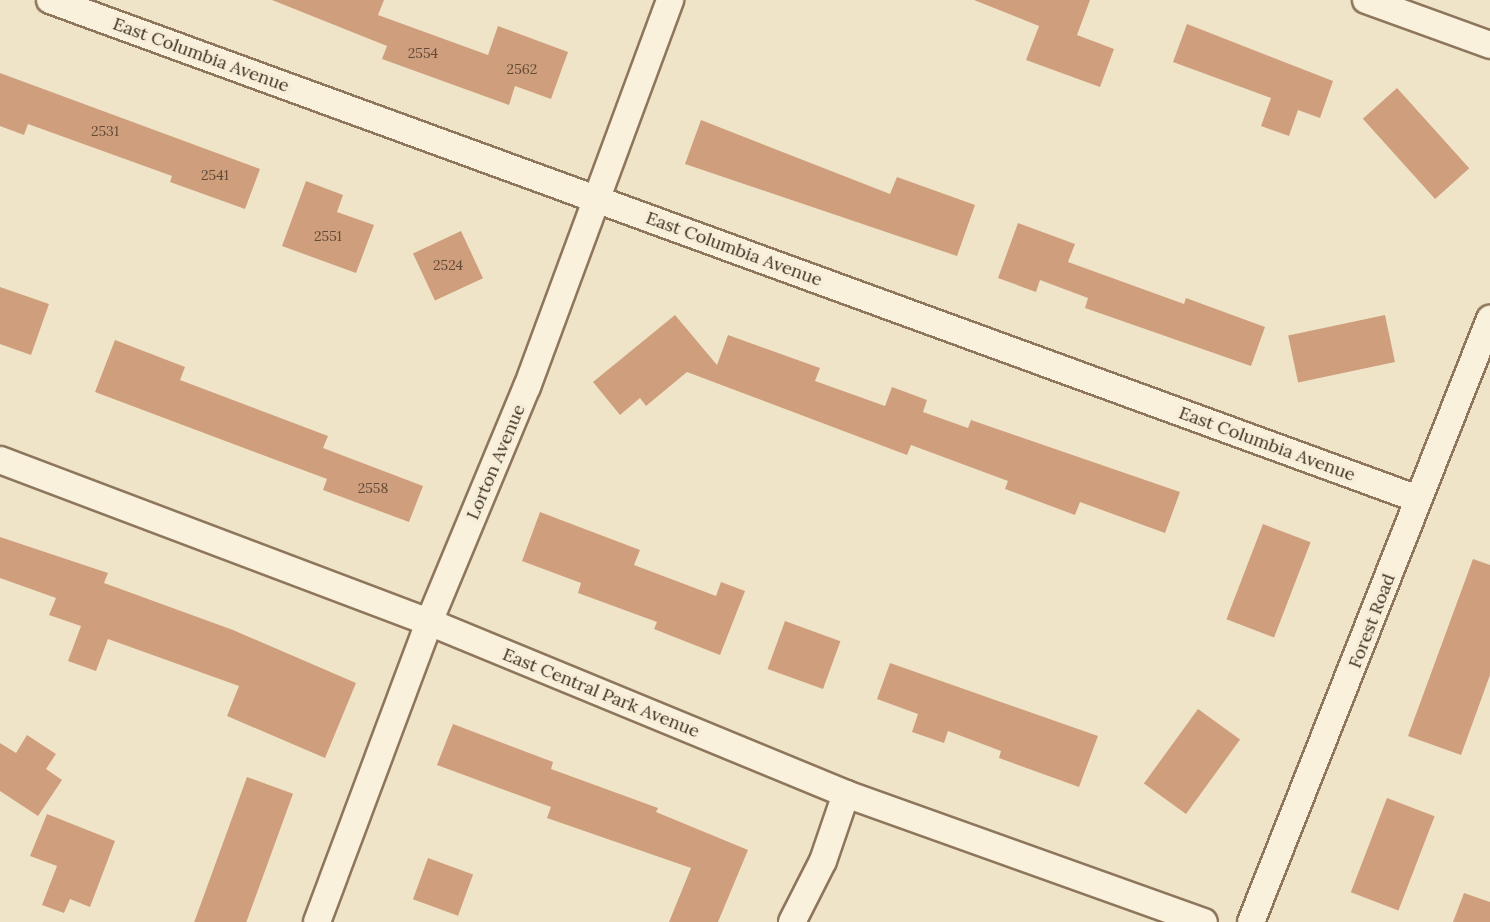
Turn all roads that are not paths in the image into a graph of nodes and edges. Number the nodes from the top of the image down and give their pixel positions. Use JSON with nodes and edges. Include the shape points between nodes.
{"nodes":[{"id":1,"x":50,"y":0,"type":"edge"},
{"id":2,"x":670,"y":0,"type":"edge"},
{"id":3,"x":1366,"y":0,"type":"edge"},
{"id":4,"x":1490,"y":45,"type":"edge"},
{"id":5,"x":596,"y":199,"type":"junction"},
{"id":6,"x":1490,"y":319,"type":"edge"},
{"id":7,"x":0,"y":460,"type":"edge"},
{"id":8,"x":1418,"y":499,"type":"junction"},
{"id":9,"x":429,"y":622,"type":"junction"},
{"id":10,"x":846,"y":794,"type":"junction"},
{"id":11,"x":317,"y":922,"type":"edge"},
{"id":12,"x":792,"y":922,"type":"edge"},
{"id":13,"x":1204,"y":922,"type":"edge"},
{"id":14,"x":1251,"y":922,"type":"edge"}],
"edges":[{"from":1,"to":5,"type":"street","name":"East Columbia Avenue"},
{"from":2,"to":5,"type":"street","name":"Lorton Avenue"},
{"from":3,"to":4,"type":"street"},
{"from":5,"to":8,"type":"street","name":"East Columbia Avenue"},
{"from":5,"to":9,"type":"street","name":"Lorton Avenue","via":[[527,387]]},
{"from":6,"to":8,"type":"street","name":"Forest Road"},
{"from":7,"to":9,"type":"street","name":"East Central Park Avenue"},
{"from":8,"to":14,"type":"street","name":"Forest Road"},
{"from":9,"to":10,"type":"street","name":"East Central Park Avenue"},
{"from":9,"to":11,"type":"street","name":"Lorton Avenue"},
{"from":10,"to":12,"type":"street","via":[[823,861]]},
{"from":10,"to":13,"type":"street","name":"East Central Park Avenue"}]}
